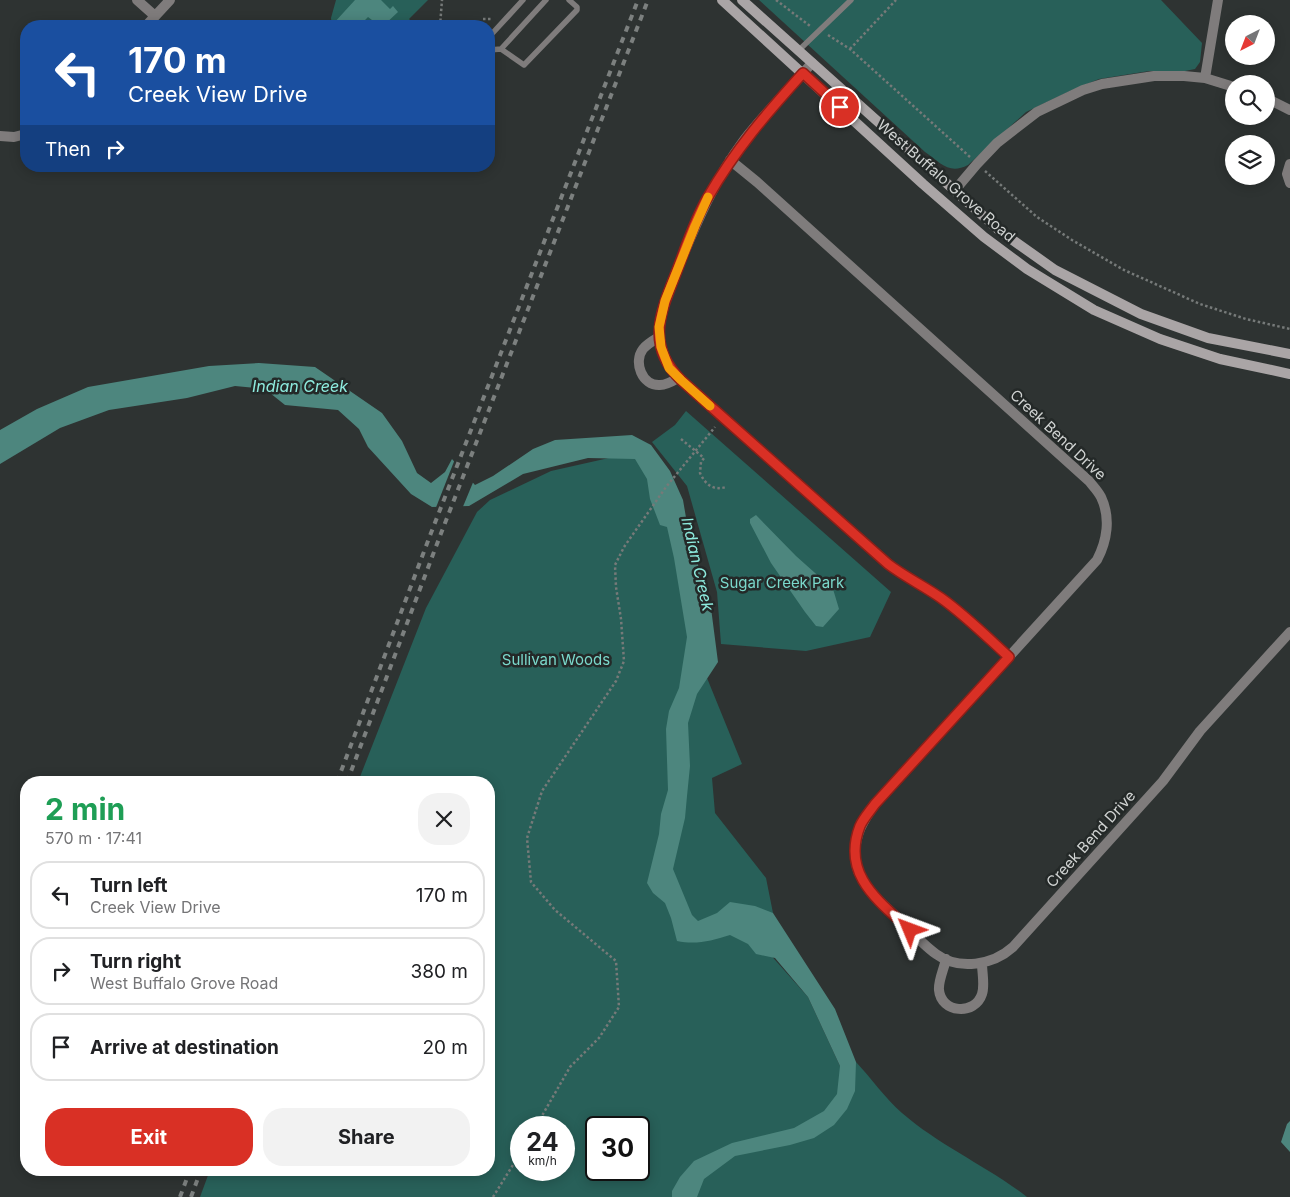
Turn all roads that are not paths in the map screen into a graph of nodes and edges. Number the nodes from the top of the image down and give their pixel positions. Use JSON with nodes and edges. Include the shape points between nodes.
{"nodes":[{"id":1,"x":137,"y":0,"type":"edge"},
{"id":2,"x":170,"y":0,"type":"edge"},
{"id":3,"x":523,"y":0,"type":"edge"},
{"id":4,"x":546,"y":0,"type":"edge"},
{"id":5,"x":569,"y":0,"type":"edge"},
{"id":6,"x":722,"y":0,"type":"edge"},
{"id":7,"x":742,"y":0,"type":"edge"},
{"id":8,"x":851,"y":0,"type":"edge"},
{"id":9,"x":1218,"y":0,"type":"edge"},
{"id":10,"x":155,"y":16,"type":"junction"},
{"id":11,"x":151,"y":20,"type":"edge"},
{"id":12,"x":495,"y":30,"type":"edge"},
{"id":13,"x":501,"y":49,"type":"junction"},
{"id":14,"x":495,"y":50,"type":"edge"},
{"id":15,"x":798,"y":51,"type":"junction"},
{"id":16,"x":812,"y":63,"type":"junction"},
{"id":17,"x":803,"y":73,"type":"junction"},
{"id":18,"x":1205,"y":78,"type":"junction"},
{"id":19,"x":1225,"y":84,"type":"edge"},
{"id":20,"x":1275,"y":102,"type":"edge"},
{"id":21,"x":1290,"y":110,"type":"edge"},
{"id":22,"x":0,"y":136,"type":"edge"},
{"id":23,"x":20,"y":136,"type":"edge"},
{"id":24,"x":730,"y":160,"type":"junction"},
{"id":25,"x":1290,"y":164,"type":"edge"},
{"id":26,"x":1290,"y":183,"type":"edge"},
{"id":27,"x":954,"y":190,"type":"junction"},
{"id":28,"x":659,"y":337,"type":"junction"},
{"id":29,"x":1290,"y":354,"type":"edge"},
{"id":30,"x":1290,"y":374,"type":"edge"},
{"id":31,"x":678,"y":378,"type":"junction"},
{"id":32,"x":1290,"y":632,"type":"edge"},
{"id":33,"x":1009,"y":657,"type":"junction"},
{"id":34,"x":946,"y":959,"type":"junction"},
{"id":35,"x":982,"y":963,"type":"junction"}],
"edges":[{"from":1,"to":10,"type":"street"},
{"from":2,"to":10,"type":"street"},
{"from":3,"to":12,"type":"lane"},
{"from":4,"to":13,"type":"lane"},
{"from":5,"to":13,"type":"lane","via":[[577,10],[526,64]]},
{"from":6,"to":17,"type":"main road","name":"West Buffalo Grove Road"},
{"from":7,"to":15,"type":"main road","name":"West Buffalo Grove Road"},
{"from":8,"to":15,"type":"lane"},
{"from":9,"to":18,"type":"street"},
{"from":10,"to":11,"type":"street"},
{"from":13,"to":14,"type":"lane"},
{"from":15,"to":16,"type":"main road","name":"West Buffalo Grove Road"},
{"from":16,"to":17,"type":"street"},
{"from":16,"to":27,"type":"main road","name":"West Buffalo Grove Road"},
{"from":17,"to":24,"type":"street"},
{"from":17,"to":30,"type":"main road","name":"West Buffalo Grove Road","via":[[984,236],[1026,269],[1094,310],[1160,339],[1212,356]]},
{"from":18,"to":19,"type":"street"},
{"from":18,"to":27,"type":"street","via":[[1154,76],[1083,90],[1037,112],[997,143]]},
{"from":20,"to":21,"type":"street"},
{"from":22,"to":23,"type":"street"},
{"from":24,"to":28,"type":"street","via":[[695,226],[663,307]]},
{"from":24,"to":33,"type":"street","name":"Creek Bend Drive","via":[[1082,474],[1101,498],[1107,520],[1106,537],[1097,560]]},
{"from":25,"to":26,"type":"street","via":[[1287,174]]},
{"from":27,"to":29,"type":"main road","name":"West Buffalo Grove Road","via":[[1000,231],[1055,270],[1100,294],[1141,314],[1208,338]]},
{"from":28,"to":31,"type":"street","via":[[667,362]]},
{"from":28,"to":31,"type":"street","via":[[640,354],[640,372],[647,381],[656,385]]},
{"from":31,"to":33,"type":"street","via":[[902,576],[951,606]]},
{"from":32,"to":35,"type":"street","name":"Creek Bend Drive","via":[[1200,731],[1163,781],[1014,947],[998,958]]},
{"from":33,"to":34,"type":"street","name":"Creek Bend Drive","via":[[875,804],[860,825],[856,842],[858,872],[870,891],[935,954]]},
{"from":34,"to":35,"type":"street","name":"Creek Bend Drive","via":[[964,964]]},
{"from":34,"to":35,"type":"street","via":[[939,992],[947,1005],[961,1010],[974,1005],[982,994]]}]}
